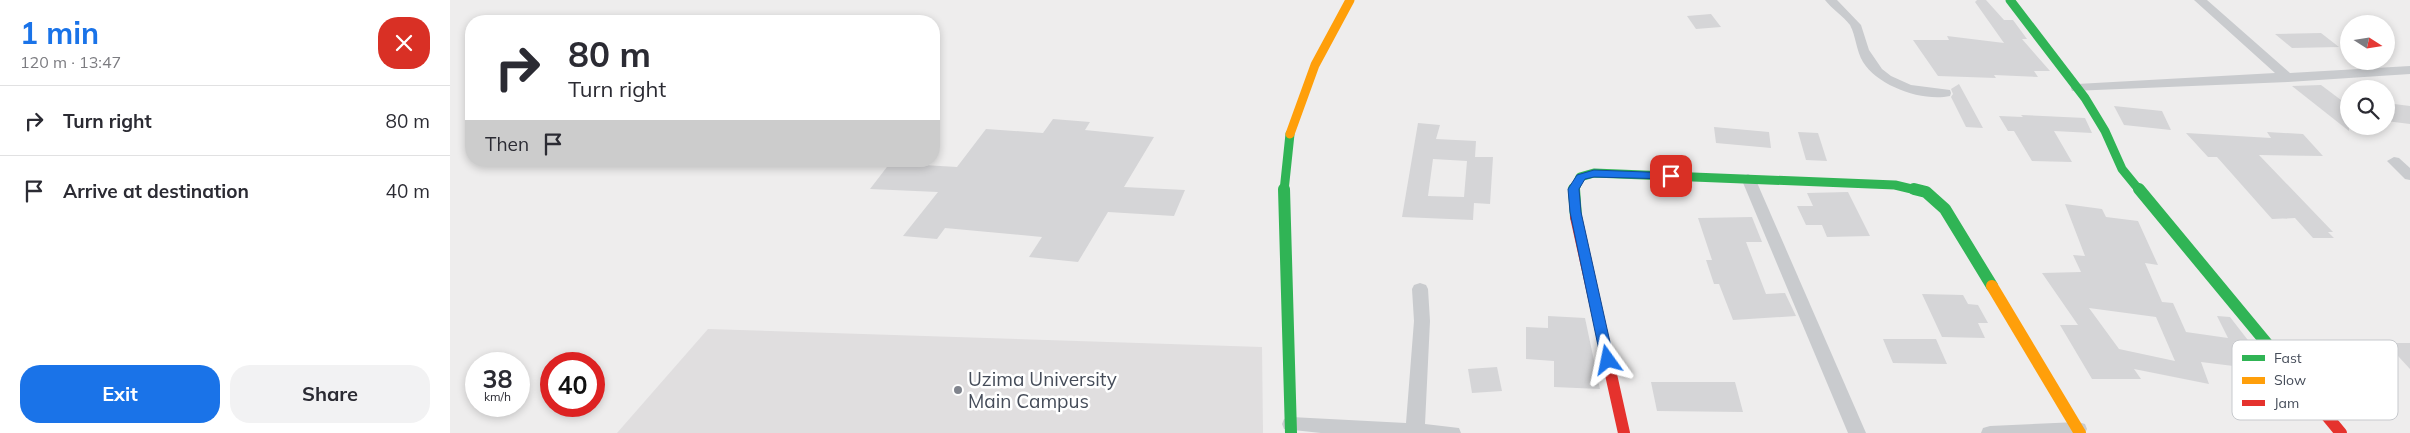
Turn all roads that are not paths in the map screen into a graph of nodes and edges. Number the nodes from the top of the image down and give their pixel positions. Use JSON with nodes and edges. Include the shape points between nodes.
{"nodes":[{"id":1,"x":1350,"y":0,"type":"edge"},
{"id":2,"x":1831,"y":0,"type":"edge"},
{"id":3,"x":2010,"y":0,"type":"edge"},
{"id":4,"x":2200,"y":0,"type":"edge"},
{"id":5,"x":2410,"y":70,"type":"edge"},
{"id":6,"x":2288,"y":78,"type":"junction"},
{"id":7,"x":2077,"y":88,"type":"junction"},
{"id":8,"x":1946,"y":93,"type":"dead end"},
{"id":9,"x":2394,"y":162,"type":"dead end"},
{"id":10,"x":2410,"y":176,"type":"edge"},
{"id":11,"x":1748,"y":178,"type":"junction"},
{"id":12,"x":1420,"y":289,"type":"dead end"},
{"id":13,"x":2264,"y":340,"type":"edge"},
{"id":14,"x":2330,"y":420,"type":"edge"},
{"id":15,"x":1291,"y":429,"type":"edge"},
{"id":16,"x":1415,"y":431,"type":"junction"},
{"id":17,"x":2079,"y":431,"type":"edge"},
{"id":18,"x":1452,"y":433,"type":"edge"},
{"id":19,"x":1624,"y":433,"type":"edge"},
{"id":20,"x":1857,"y":433,"type":"edge"},
{"id":21,"x":1990,"y":433,"type":"edge"},
{"id":22,"x":2341,"y":433,"type":"edge"}],
"edges":[{"from":1,"to":15,"type":"street","via":[[1308,75],[1286,147],[1284,193]]},
{"from":2,"to":8,"type":"street","via":[[1853,22],[1862,50],[1881,77],[1914,91]]},
{"from":3,"to":7,"type":"street"},
{"from":4,"to":6,"type":"street"},
{"from":5,"to":6,"type":"street"},
{"from":6,"to":7,"type":"street"},
{"from":7,"to":13,"type":"street","via":[[2105,131],[2122,169]]},
{"from":9,"to":10,"type":"street"},
{"from":11,"to":17,"type":"street","via":[[1895,185],[1926,192],[1945,209]]},
{"from":11,"to":19,"type":"street","via":[[1594,174],[1580,177],[1574,189],[1575,212]]},
{"from":11,"to":20,"type":"street"},
{"from":12,"to":16,"type":"street","via":[[1421,356]]},
{"from":14,"to":22,"type":"street"},
{"from":15,"to":16,"type":"street"},
{"from":16,"to":18,"type":"street"},
{"from":17,"to":21,"type":"street"}]}
